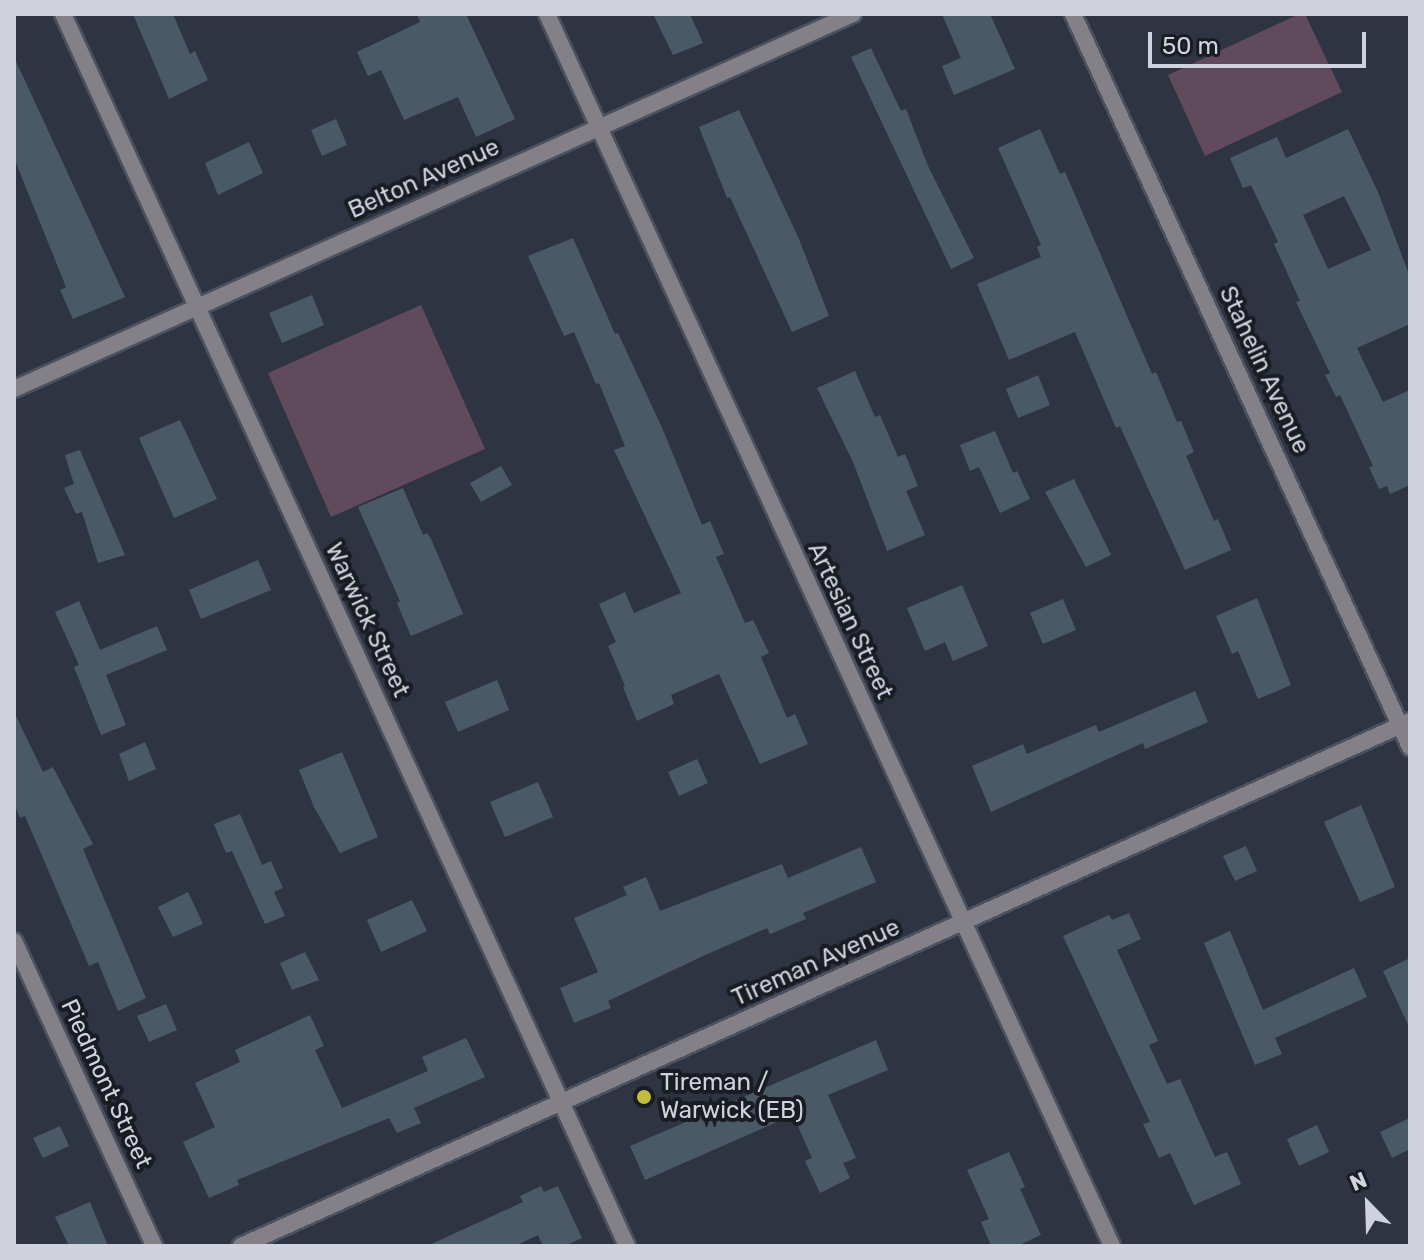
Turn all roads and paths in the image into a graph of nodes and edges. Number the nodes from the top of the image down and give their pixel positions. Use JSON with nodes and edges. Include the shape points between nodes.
{"nodes":[{"id":1,"x":63,"y":14,"type":"edge"},
{"id":2,"x":547,"y":14,"type":"edge"},
{"id":3,"x":853,"y":14,"type":"edge"},
{"id":4,"x":1073,"y":14,"type":"edge"},
{"id":5,"x":599,"y":127,"type":"junction"},
{"id":6,"x":196,"y":306,"type":"junction"},
{"id":7,"x":14,"y":389,"type":"edge"},
{"id":8,"x":1405,"y":723,"type":"edge"},
{"id":9,"x":1410,"y":747,"type":"edge"},
{"id":10,"x":963,"y":923,"type":"junction"},
{"id":11,"x":14,"y":941,"type":"edge"},
{"id":12,"x":561,"y":1103,"type":"junction"},
{"id":13,"x":154,"y":1246,"type":"edge"},
{"id":14,"x":241,"y":1246,"type":"edge"},
{"id":15,"x":627,"y":1246,"type":"edge"},
{"id":16,"x":1112,"y":1246,"type":"edge"}],
"edges":[{"from":1,"to":6,"type":"street","name":"Warwick Street"},
{"from":2,"to":5,"type":"street","name":"Artesian Street"},
{"from":3,"to":5,"type":"street","name":"Belton Avenue"},
{"from":4,"to":8,"type":"street","name":"Stahelin Avenue"},
{"from":5,"to":6,"type":"street","name":"Belton Avenue"},
{"from":5,"to":10,"type":"street","name":"Artesian Street"},
{"from":6,"to":7,"type":"street","name":"Belton Avenue"},
{"from":6,"to":12,"type":"street","name":"Warwick Street"},
{"from":8,"to":9,"type":"street","name":"Stahelin Avenue"},
{"from":8,"to":10,"type":"street","name":"Tireman Avenue"},
{"from":10,"to":12,"type":"street","name":"Tireman Avenue"},
{"from":10,"to":16,"type":"street","name":"Artesian Street"},
{"from":11,"to":13,"type":"street","name":"Piedmont Street"},
{"from":12,"to":14,"type":"street","name":"Tireman Avenue"},
{"from":12,"to":15,"type":"street","name":"Warwick Street"}]}
